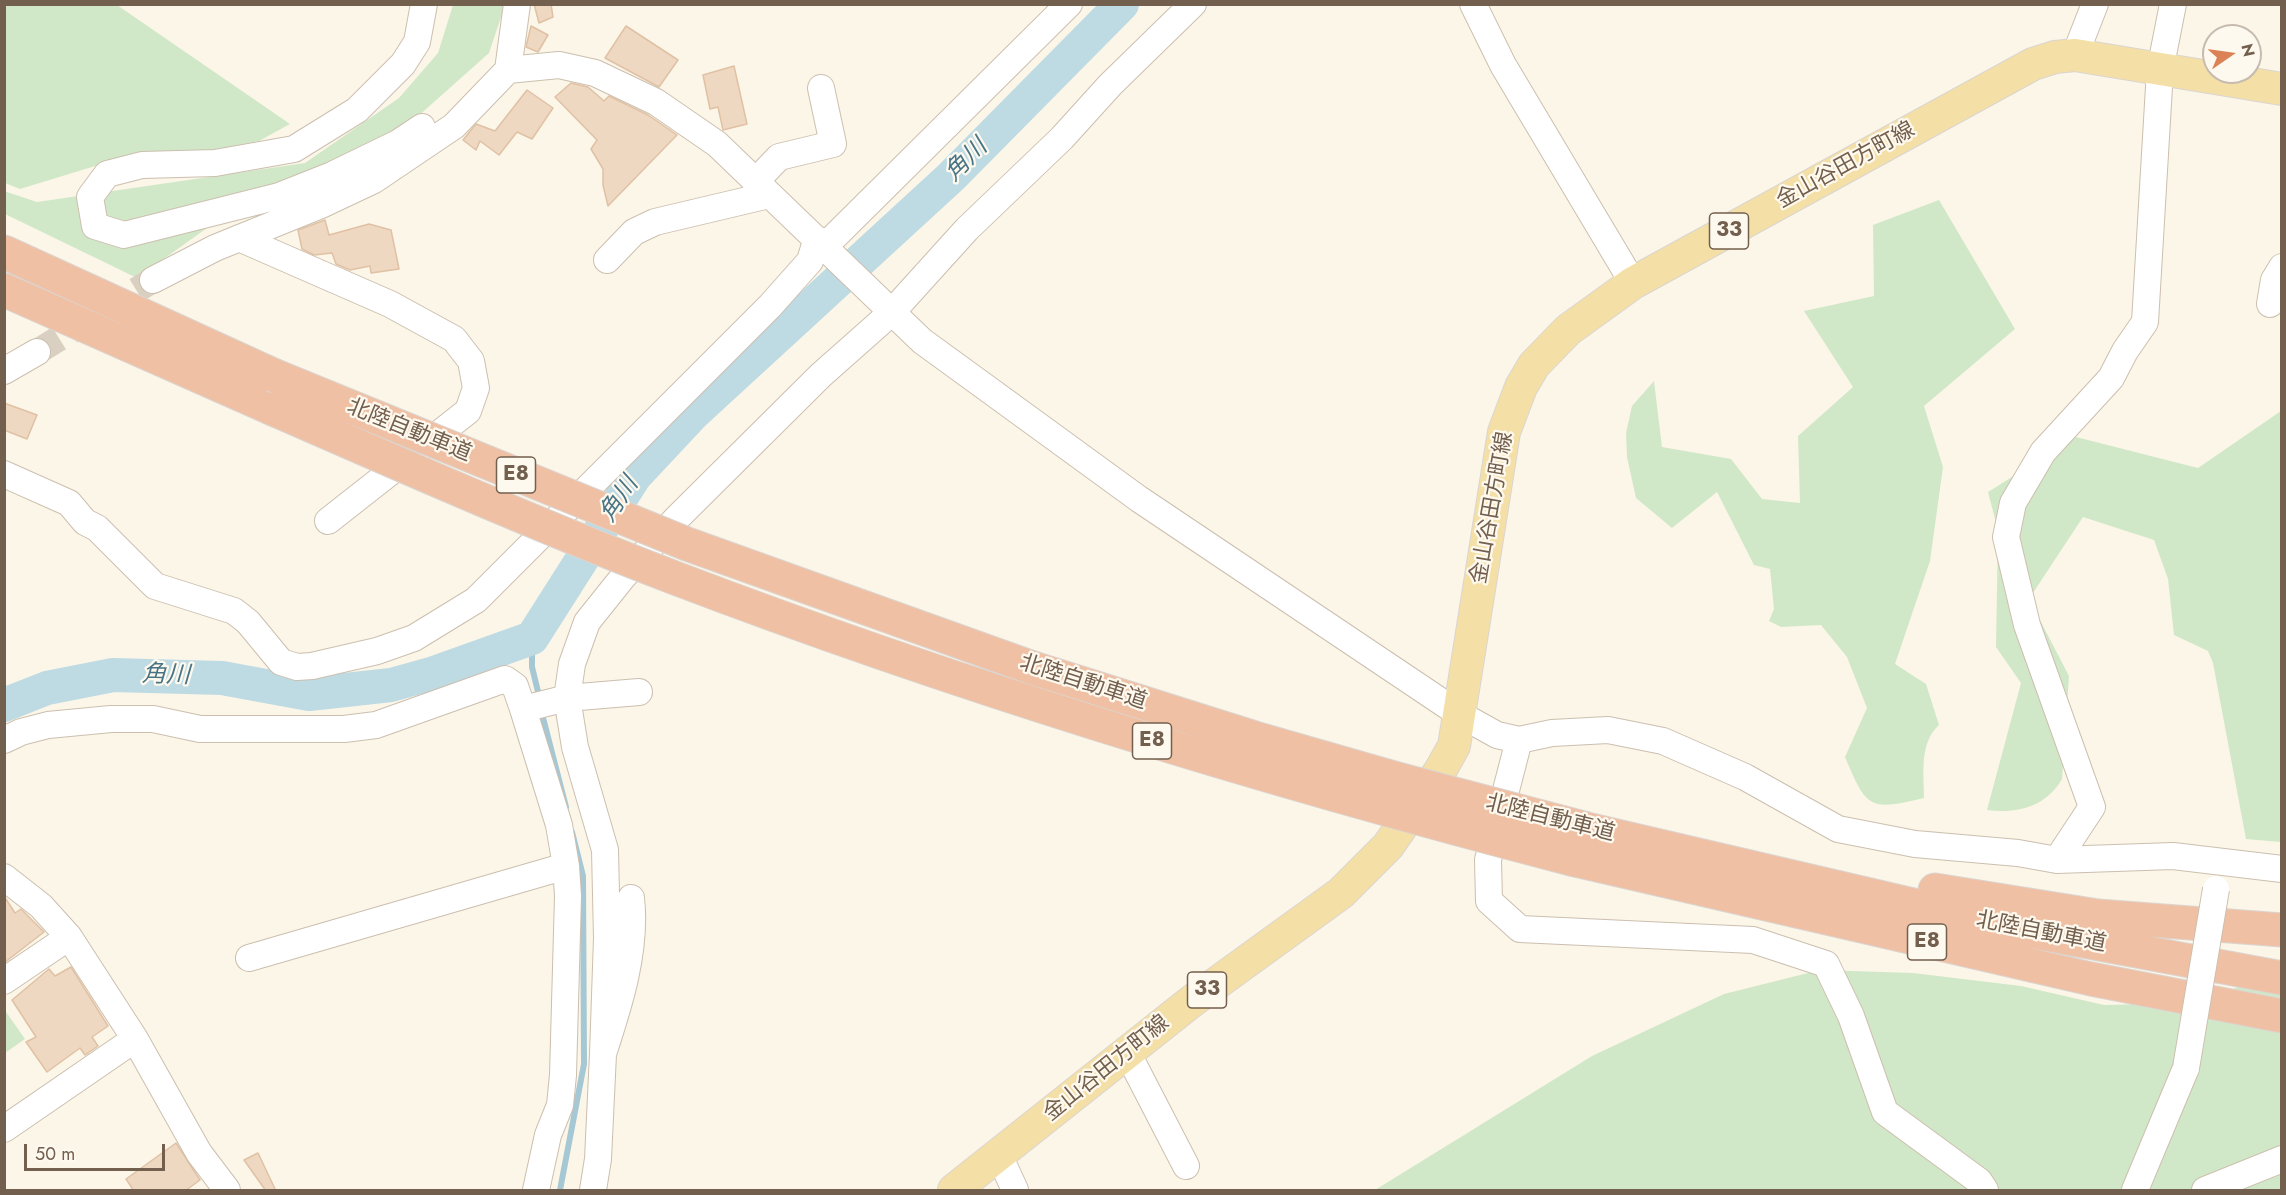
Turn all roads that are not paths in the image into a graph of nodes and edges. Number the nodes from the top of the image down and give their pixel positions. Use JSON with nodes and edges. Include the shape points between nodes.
{"nodes":[{"id":1,"x":424,"y":4,"type":"edge"},
{"id":2,"x":517,"y":4,"type":"edge"},
{"id":3,"x":1069,"y":4,"type":"edge"},
{"id":4,"x":1193,"y":4,"type":"edge"},
{"id":5,"x":1473,"y":4,"type":"edge"},
{"id":6,"x":2095,"y":4,"type":"edge"},
{"id":7,"x":2173,"y":4,"type":"edge"},
{"id":8,"x":2075,"y":55,"type":"junction"},
{"id":9,"x":2160,"y":70,"type":"junction"},
{"id":10,"x":500,"y":78,"type":"junction"},
{"id":11,"x":821,"y":88,"type":"dead end"},
{"id":12,"x":2282,"y":88,"type":"edge"},
{"id":13,"x":762,"y":188,"type":"junction"},
{"id":14,"x":239,"y":238,"type":"junction"},
{"id":15,"x":818,"y":243,"type":"junction"},
{"id":16,"x":4,"y":252,"type":"edge"},
{"id":17,"x":607,"y":260,"type":"dead end"},
{"id":18,"x":2282,"y":267,"type":"edge"},
{"id":19,"x":153,"y":280,"type":"tunnel mouth"},
{"id":20,"x":1633,"y":284,"type":"junction"},
{"id":21,"x":4,"y":290,"type":"edge"},
{"id":22,"x":2270,"y":304,"type":"dead end"},
{"id":23,"x":889,"y":311,"type":"junction"},
{"id":24,"x":37,"y":352,"type":"tunnel mouth"},
{"id":25,"x":4,"y":371,"type":"edge"},
{"id":26,"x":4,"y":474,"type":"edge"},
{"id":27,"x":328,"y":521,"type":"dead end"},
{"id":28,"x":639,"y":692,"type":"dead end"},
{"id":29,"x":567,"y":698,"type":"junction"},
{"id":30,"x":523,"y":709,"type":"junction"},
{"id":31,"x":1461,"y":715,"type":"junction"},
{"id":32,"x":4,"y":740,"type":"edge"},
{"id":33,"x":1520,"y":740,"type":"junction"},
{"id":34,"x":1640,"y":842,"type":"junction"},
{"id":35,"x":2057,"y":860,"type":"junction"},
{"id":36,"x":2221,"y":862,"type":"junction"},
{"id":37,"x":566,"y":866,"type":"junction"},
{"id":38,"x":2282,"y":869,"type":"edge"},
{"id":39,"x":4,"y":877,"type":"edge"},
{"id":40,"x":632,"y":898,"type":"dead end"},
{"id":41,"x":2282,"y":930,"type":"edge"},
{"id":42,"x":69,"y":937,"type":"junction"},
{"id":43,"x":249,"y":958,"type":"dead end"},
{"id":44,"x":2282,"y":978,"type":"edge"},
{"id":45,"x":4,"y":981,"type":"edge"},
{"id":46,"x":2282,"y":1016,"type":"edge"},
{"id":47,"x":135,"y":1039,"type":"junction"},
{"id":48,"x":1128,"y":1052,"type":"junction"},
{"id":49,"x":603,"y":1054,"type":"junction"},
{"id":50,"x":4,"y":1130,"type":"edge"},
{"id":51,"x":999,"y":1155,"type":"junction"},
{"id":52,"x":2282,"y":1159,"type":"edge"},
{"id":53,"x":1186,"y":1166,"type":"dead end"},
{"id":54,"x":227,"y":1191,"type":"edge"},
{"id":55,"x":536,"y":1191,"type":"edge"},
{"id":56,"x":592,"y":1191,"type":"edge"},
{"id":57,"x":954,"y":1191,"type":"edge"},
{"id":58,"x":1015,"y":1191,"type":"edge"},
{"id":59,"x":1985,"y":1191,"type":"edge"},
{"id":60,"x":2134,"y":1191,"type":"edge"},
{"id":61,"x":2205,"y":1191,"type":"edge"}],
"edges":[{"from":1,"to":10,"type":"street","via":[[417,42],[408,57],[357,110],[294,149],[215,164],[142,165],[107,174],[90,197],[95,226],[124,235],[279,196],[398,143]]},
{"from":2,"to":10,"type":"street"},
{"from":3,"to":15,"type":"street","via":[[830,241]]},
{"from":4,"to":23,"type":"street"},
{"from":5,"to":20,"type":"street","via":[[1503,65]]},
{"from":6,"to":8,"type":"street"},
{"from":7,"to":9,"type":"street"},
{"from":8,"to":9,"type":"main road","name":"金山谷田方町線","number":"33"},
{"from":8,"to":20,"type":"main road","name":"金山谷田方町線","number":"33","via":[[2033,63]]},
{"from":9,"to":12,"type":"main road","name":"金山谷田方町線","number":"33"},
{"from":9,"to":35,"type":"street","via":[[2145,322],[2111,378],[2043,452],[2013,503],[2006,537],[2027,625],[2092,807]]},
{"from":10,"to":13,"type":"street","via":[[559,65],[595,73],[656,102],[717,144]]},
{"from":10,"to":14,"type":"street","via":[[454,126],[374,180]]},
{"from":11,"to":13,"type":"street","via":[[834,144],[779,157]]},
{"from":13,"to":15,"type":"street"},
{"from":13,"to":17,"type":"street","via":[[655,222],[634,232]]},
{"from":14,"to":19,"type":"street"},
{"from":14,"to":27,"type":"street","via":[[390,304],[454,339],[471,361],[476,388],[468,411]]},
{"from":15,"to":23,"type":"street"},
{"from":15,"to":26,"type":"street","via":[[810,261],[770,306],[476,600],[414,638],[377,651],[312,666],[281,662],[234,611],[155,586],[69,503]]},
{"from":16,"to":34,"type":"highway","name":"北陸自動車道","number":"E8","bridge":true,"via":[[273,375],[687,544],[1033,668],[1255,738]]},
{"from":18,"to":22,"type":"street","via":[[2274,279]]},
{"from":20,"to":31,"type":"main road","name":"金山谷田方町線","number":"33","via":[[1568,330],[1534,365],[1521,387],[1504,432]]},
{"from":21,"to":46,"type":"highway","name":"北陸自動車道","number":"E8","bridge":true,"via":[[531,521],[674,577],[1019,700],[1390,812],[1575,860],[2091,980]]},
{"from":23,"to":29,"type":"street","via":[[676,519],[623,577],[587,622],[572,664]]},
{"from":23,"to":31,"type":"street","via":[[922,341],[1139,499]]},
{"from":24,"to":25,"type":"street"},
{"from":28,"to":29,"type":"street"},
{"from":29,"to":30,"type":"street"},
{"from":29,"to":49,"type":"street","via":[[575,747],[604,850],[607,938]]},
{"from":30,"to":32,"type":"street","via":[[515,686],[505,679],[376,724],[344,729],[200,729],[153,719],[111,719],[48,725]]},
{"from":30,"to":37,"type":"street","via":[[559,825]]},
{"from":31,"to":33,"type":"street","via":[[1497,735]]},
{"from":31,"to":48,"type":"main road","name":"金山谷田方町線","number":"33","via":[[1454,746],[1440,771],[1370,867],[1341,893]]},
{"from":33,"to":35,"type":"street","via":[[1552,733],[1608,730],[1663,741],[1745,777],[1838,829],[1915,844]]},
{"from":33,"to":59,"type":"street","via":[[1488,860],[1489,901],[1520,929],[1753,940],[1826,964],[1851,1016],[1885,1112],[1979,1181]]},
{"from":34,"to":41,"type":"highway","via":[[2098,916]]},
{"from":34,"to":44,"type":"highway","name":"北陸自動車道","number":"E8","via":[[2008,927]]},
{"from":35,"to":36,"type":"street","via":[[2173,856]]},
{"from":36,"to":38,"type":"street"},
{"from":36,"to":60,"type":"street","bridge":true,"via":[[2186,1068]]},
{"from":37,"to":43,"type":"street"},
{"from":37,"to":55,"type":"street","via":[[568,944],[563,1075],[560,1105],[548,1135]]},
{"from":39,"to":42,"type":"street","via":[[41,906]]},
{"from":40,"to":49,"type":"street","via":[[627,967]]},
{"from":42,"to":45,"type":"street"},
{"from":42,"to":47,"type":"street"},
{"from":47,"to":50,"type":"street"},
{"from":47,"to":54,"type":"street","via":[[199,1153]]},
{"from":48,"to":51,"type":"main road","name":"金山谷田方町線","number":"33"},
{"from":48,"to":53,"type":"street"},
{"from":49,"to":56,"type":"street","via":[[598,1159]]},
{"from":51,"to":57,"type":"main road","name":"金山谷田方町線","number":"33"},
{"from":51,"to":58,"type":"street"},
{"from":52,"to":61,"type":"street"}]}
